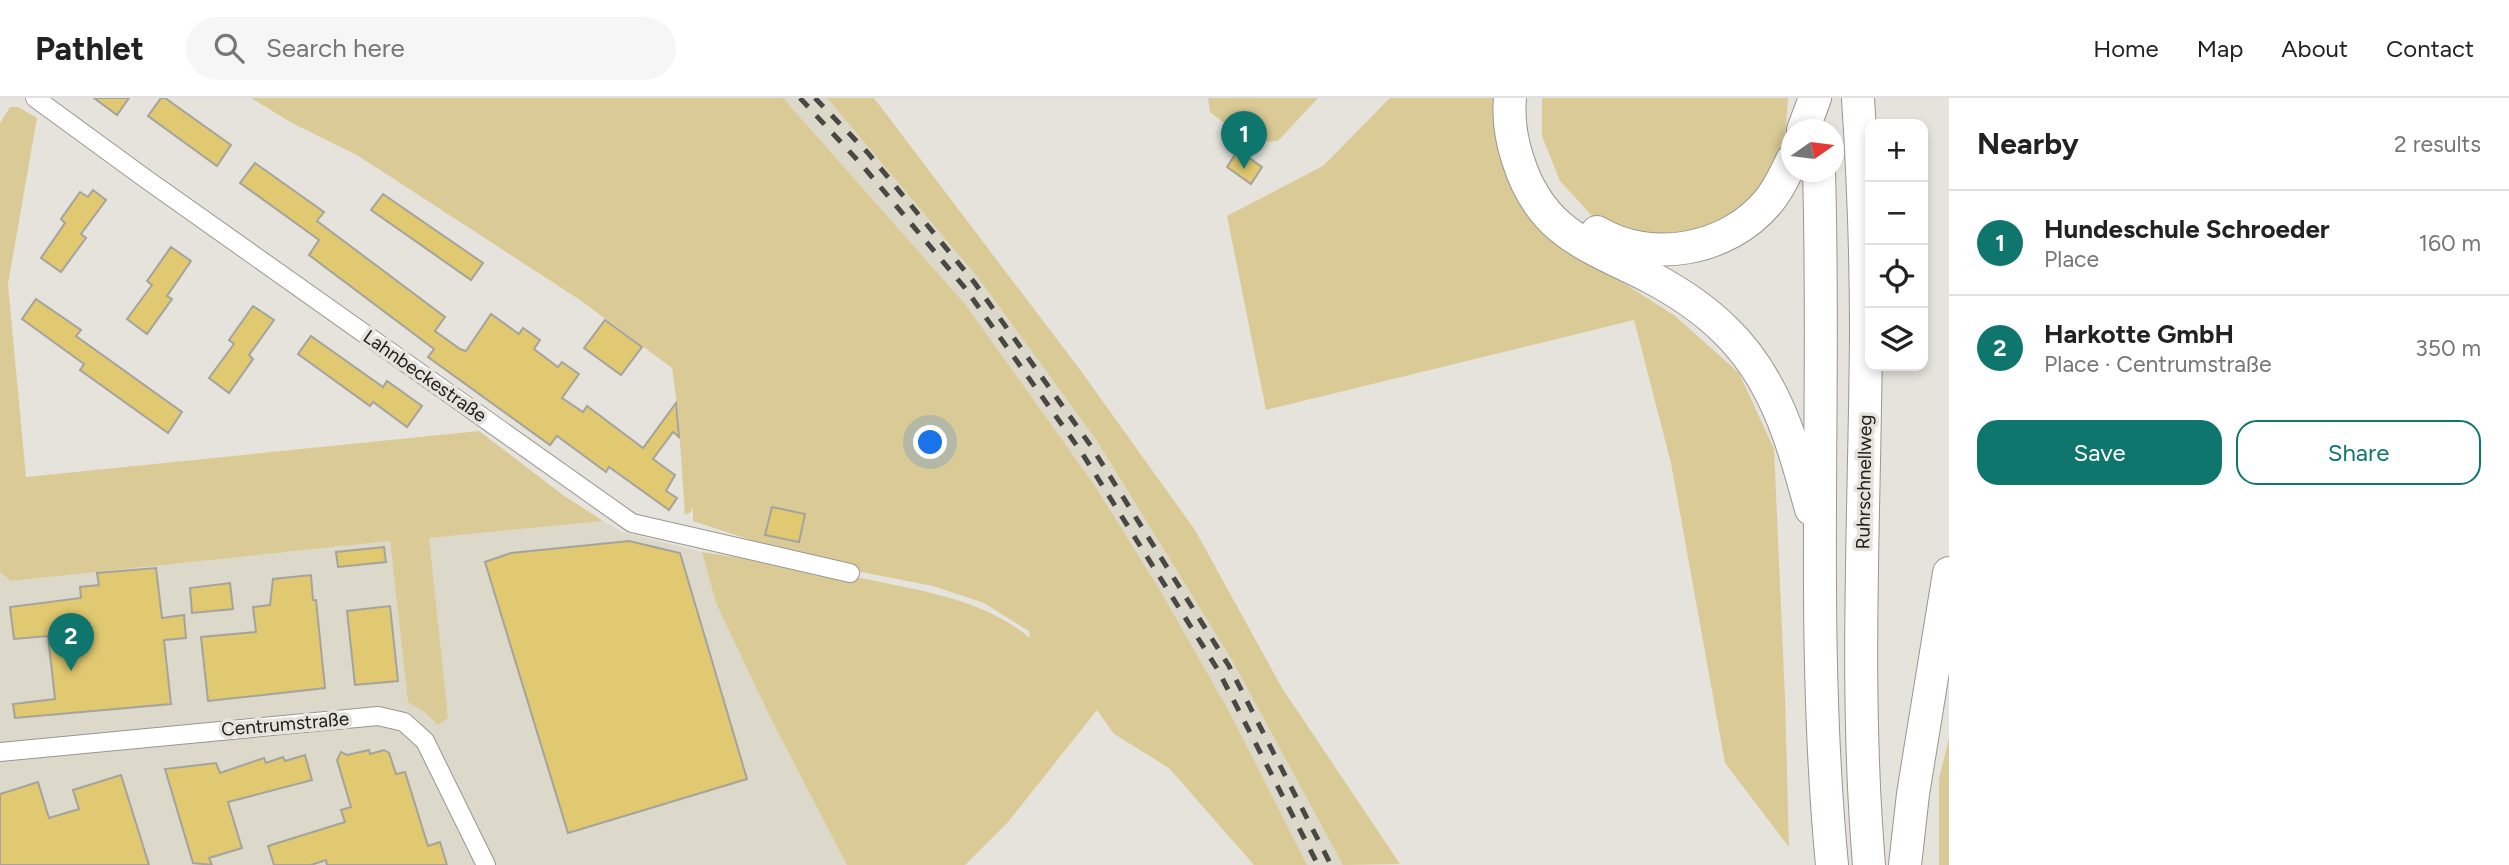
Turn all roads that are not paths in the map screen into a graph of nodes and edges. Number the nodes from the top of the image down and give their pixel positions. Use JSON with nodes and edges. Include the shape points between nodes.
{"nodes":[{"id":1,"x":36,"y":98,"type":"edge"},
{"id":2,"x":1510,"y":98,"type":"edge"},
{"id":3,"x":1527,"y":98,"type":"edge"},
{"id":4,"x":1816,"y":98,"type":"edge"},
{"id":5,"x":1858,"y":98,"type":"edge"},
{"id":6,"x":1807,"y":119,"type":"edge"},
{"id":7,"x":1817,"y":119,"type":"edge"},
{"id":8,"x":1781,"y":182,"type":"edge"},
{"id":9,"x":1819,"y":182,"type":"edge"},
{"id":10,"x":1820,"y":540,"type":"junction"},
{"id":11,"x":850,"y":573,"type":"dead end"},
{"id":12,"x":1949,"y":573,"type":"edge"},
{"id":13,"x":0,"y":752,"type":"edge"},
{"id":14,"x":486,"y":865,"type":"edge"},
{"id":15,"x":1832,"y":865,"type":"edge"},
{"id":16,"x":1869,"y":865,"type":"edge"},
{"id":17,"x":1905,"y":865,"type":"edge"}],
"edges":[{"from":1,"to":11,"type":"street","name":"Lahnbeckestraße","via":[[632,523]]},
{"from":2,"to":10,"type":"highway","via":[[1508,119],[1521,172],[1549,217],[1581,243],[1695,305],[1749,355],[1787,427]]},
{"from":3,"to":8,"type":"highway","via":[[1529,141],[1549,189],[1564,208],[1604,237],[1645,249],[1687,248],[1711,241],[1752,218]]},
{"from":4,"to":6,"type":"highway"},
{"from":4,"to":7,"type":"highway"},
{"from":5,"to":16,"type":"highway","name":"Ruhrschnellweg","via":[[1866,329],[1861,682]]},
{"from":9,"to":10,"type":"highway"},
{"from":10,"to":15,"type":"highway"},
{"from":12,"to":17,"type":"highway"},
{"from":13,"to":14,"type":"street","name":"Centrumstraße","via":[[378,716],[404,722],[425,741]]}]}
